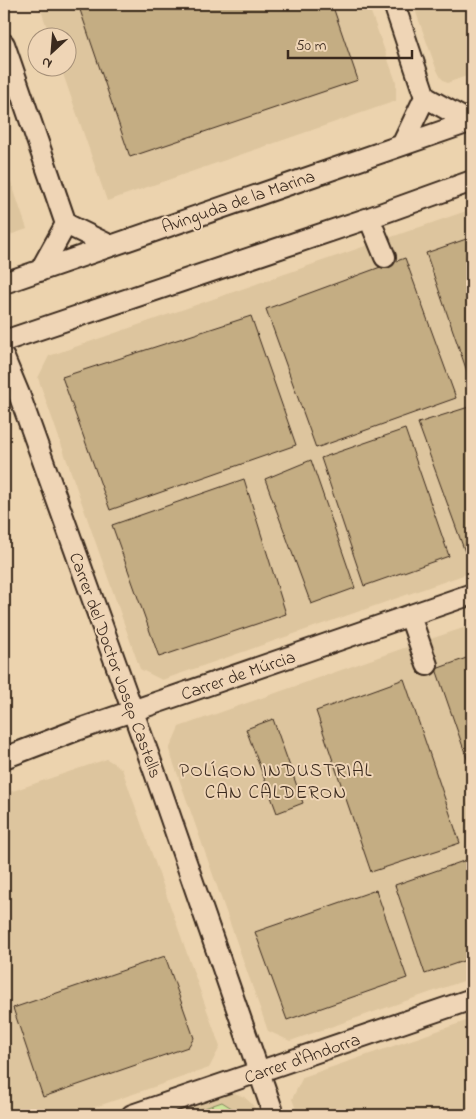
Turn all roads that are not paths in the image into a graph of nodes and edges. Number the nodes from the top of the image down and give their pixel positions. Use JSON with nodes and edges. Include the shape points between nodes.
{"nodes":[{"id":1,"x":394,"y":4,"type":"edge"},
{"id":2,"x":4,"y":44,"type":"edge"},
{"id":3,"x":425,"y":97,"type":"junction"},
{"id":4,"x":471,"y":122,"type":"edge"},
{"id":5,"x":402,"y":145,"type":"junction"},
{"id":6,"x":472,"y":181,"type":"edge"},
{"id":7,"x":368,"y":218,"type":"junction"},
{"id":8,"x":66,"y":224,"type":"junction"},
{"id":9,"x":111,"y":246,"type":"junction"},
{"id":10,"x":386,"y":257,"type":"dead end"},
{"id":11,"x":40,"y":271,"type":"junction"},
{"id":12,"x":4,"y":284,"type":"edge"},
{"id":13,"x":4,"y":341,"type":"edge"},
{"id":14,"x":4,"y":358,"type":"edge"},
{"id":15,"x":472,"y":594,"type":"edge"},
{"id":16,"x":410,"y":616,"type":"junction"},
{"id":17,"x":427,"y":665,"type":"dead end"},
{"id":18,"x":133,"y":711,"type":"junction"},
{"id":19,"x":4,"y":758,"type":"edge"},
{"id":20,"x":472,"y":999,"type":"edge"},
{"id":21,"x":260,"y":1072,"type":"junction"},
{"id":22,"x":132,"y":1115,"type":"edge"},
{"id":23,"x":274,"y":1115,"type":"edge"}],
"edges":[{"from":1,"to":3,"type":"street"},
{"from":2,"to":8,"type":"street"},
{"from":3,"to":4,"type":"street"},
{"from":3,"to":5,"type":"street"},
{"from":4,"to":5,"type":"street","name":"Avinguda de la Marina"},
{"from":5,"to":9,"type":"street","name":"Avinguda de la Marina"},
{"from":6,"to":7,"type":"street"},
{"from":7,"to":10,"type":"street"},
{"from":7,"to":13,"type":"street"},
{"from":8,"to":9,"type":"street"},
{"from":8,"to":11,"type":"street"},
{"from":9,"to":11,"type":"street","name":"Avinguda de la Marina"},
{"from":11,"to":12,"type":"street","name":"Avinguda de la Marina"},
{"from":14,"to":18,"type":"street","name":"Carrer del Doctor Josep Castells"},
{"from":15,"to":16,"type":"street","name":"Carrer de Múrcia"},
{"from":16,"to":17,"type":"street"},
{"from":16,"to":18,"type":"street","name":"Carrer de Múrcia"},
{"from":18,"to":19,"type":"street","name":"Carrer de Múrcia"},
{"from":18,"to":21,"type":"street","name":"Carrer del Doctor Josep Castells"},
{"from":20,"to":21,"type":"street","name":"Carrer d'Andorra"},
{"from":21,"to":22,"type":"street","name":"Carrer d'Andorra"},
{"from":21,"to":23,"type":"street","name":"Carrer del Doctor Josep Castells"}]}
